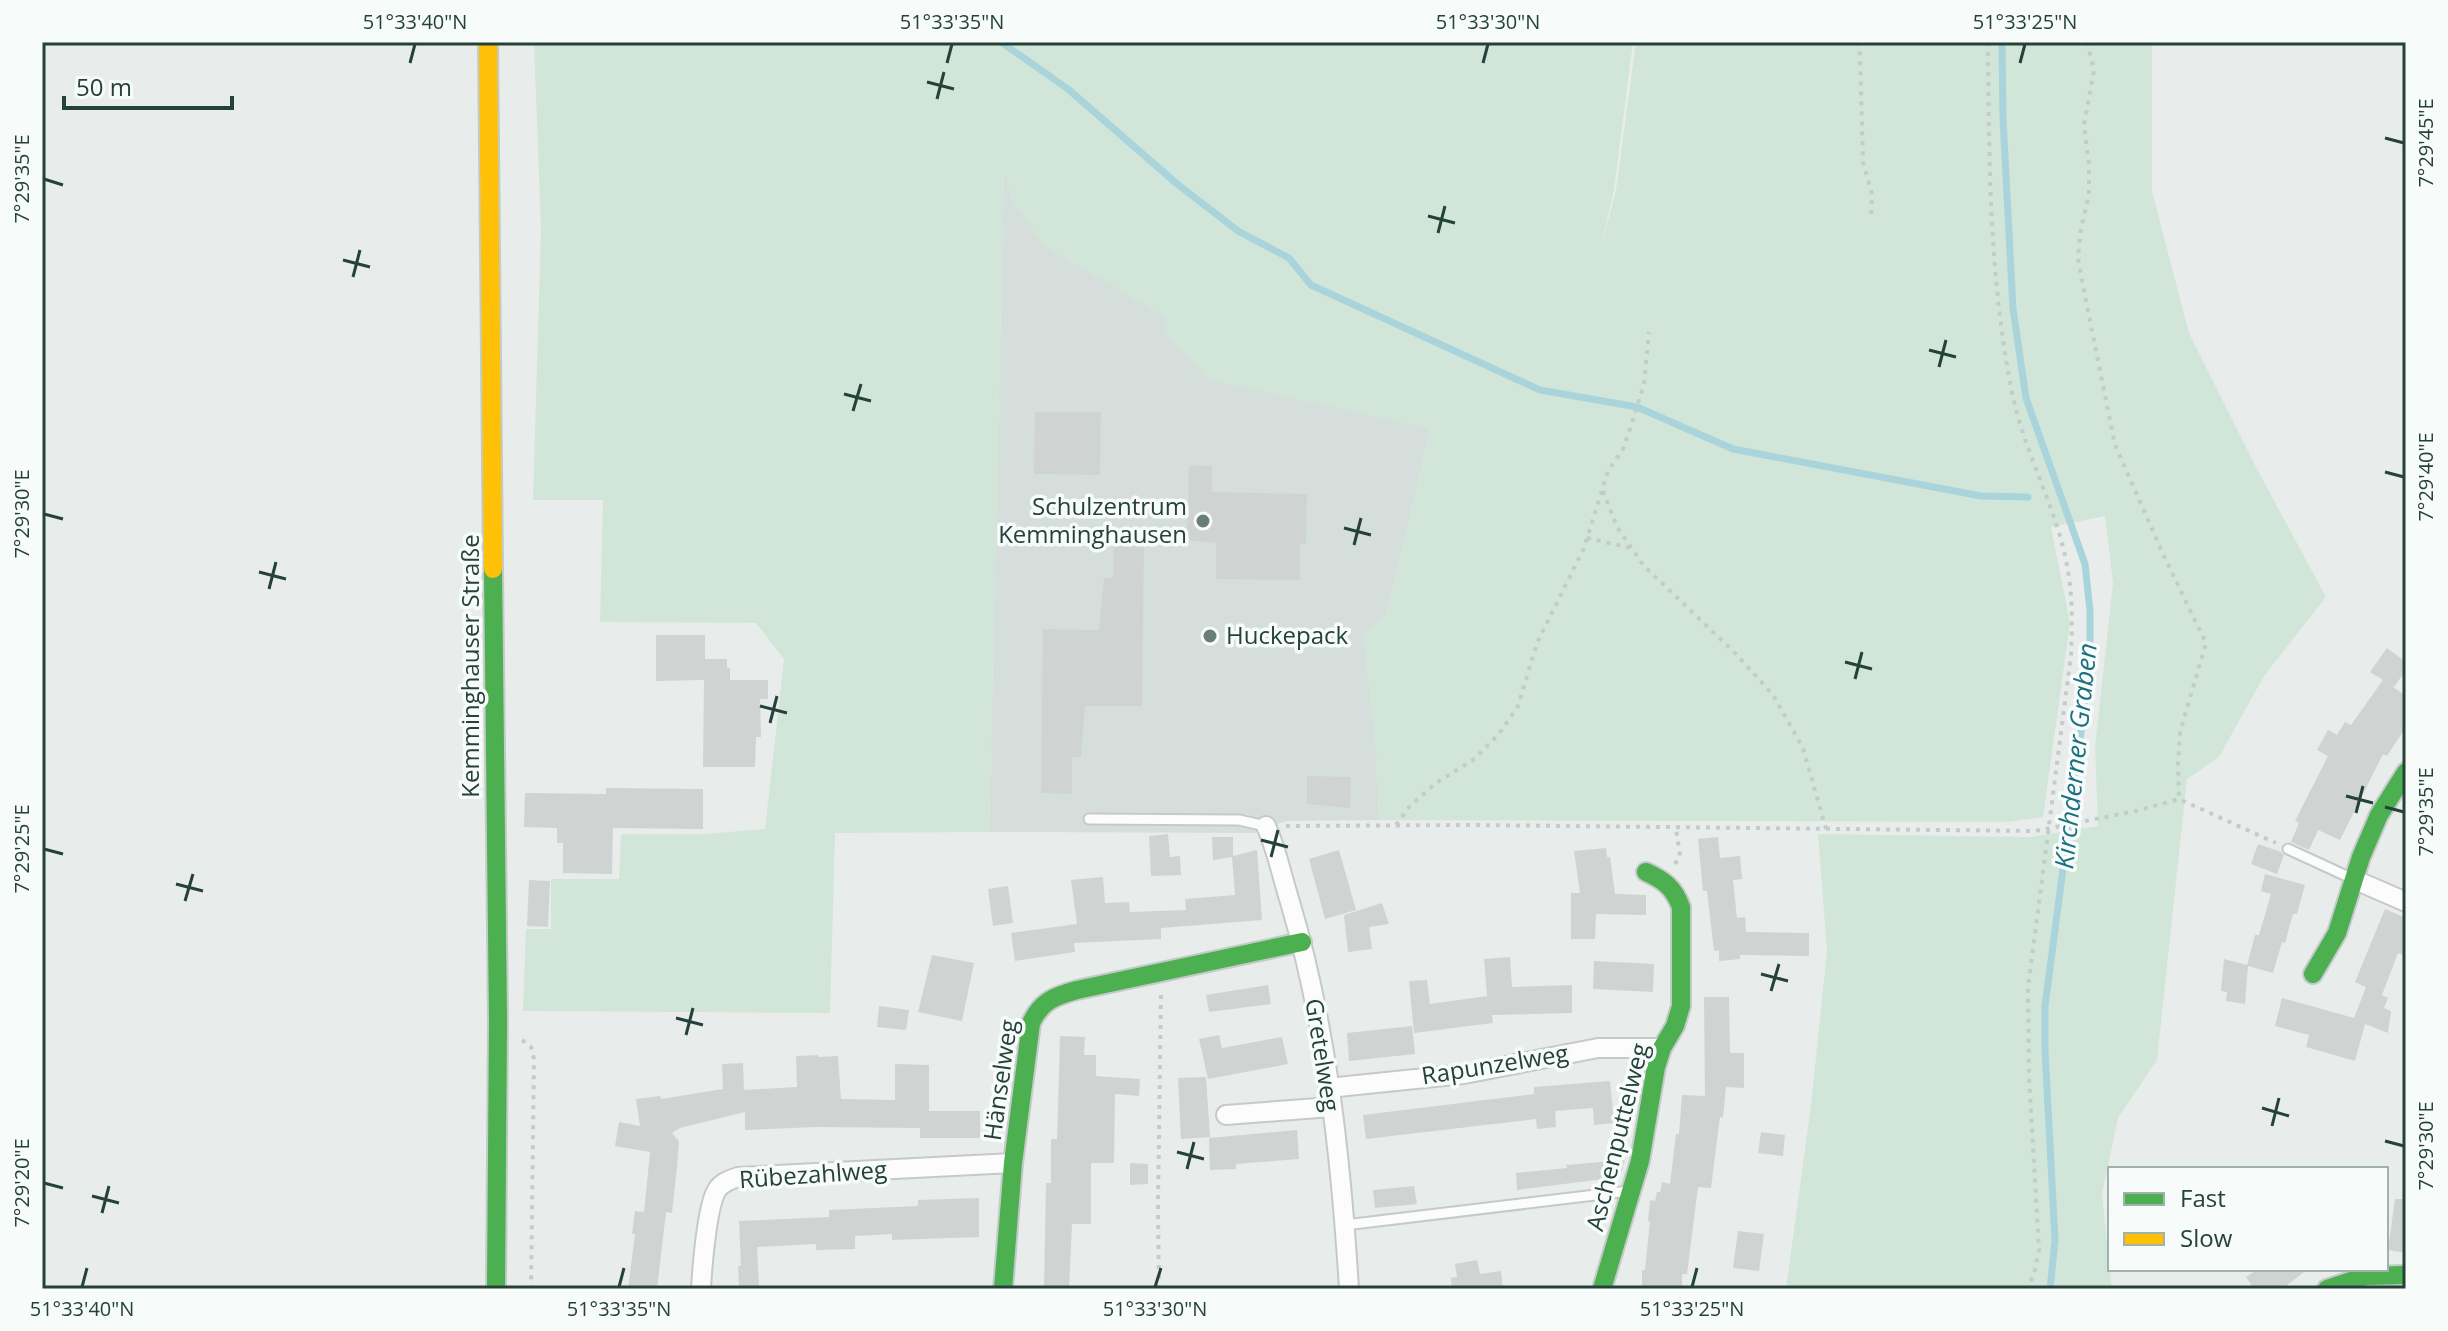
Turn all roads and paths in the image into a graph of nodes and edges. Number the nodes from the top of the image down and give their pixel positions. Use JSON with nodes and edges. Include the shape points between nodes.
{"nodes":[{"id":1,"x":488,"y":42,"type":"edge"},
{"id":2,"x":1856,"y":42,"type":"edge"},
{"id":3,"x":1988,"y":42,"type":"edge"},
{"id":4,"x":2087,"y":42,"type":"edge"},
{"id":5,"x":1871,"y":219,"type":"dead end"},
{"id":6,"x":1649,"y":332,"type":"dead end"},
{"id":7,"x":1602,"y":488,"type":"junction"},
{"id":8,"x":1587,"y":538,"type":"junction"},
{"id":9,"x":1631,"y":548,"type":"junction"},
{"id":10,"x":2406,"y":772,"type":"edge"},
{"id":11,"x":2179,"y":799,"type":"junction"},
{"id":12,"x":1089,"y":819,"type":"dead end"},
{"id":13,"x":1396,"y":825,"type":"junction"},
{"id":14,"x":1676,"y":828,"type":"junction"},
{"id":15,"x":2050,"y":828,"type":"junction"},
{"id":16,"x":1826,"y":829,"type":"junction"},
{"id":17,"x":1268,"y":830,"type":"junction"},
{"id":18,"x":2288,"y":849,"type":"joint"},
{"id":19,"x":1646,"y":872,"type":"dead end"},
{"id":20,"x":2353,"y":879,"type":"junction"},
{"id":21,"x":1665,"y":881,"type":"junction"},
{"id":22,"x":2406,"y":902,"type":"edge"},
{"id":23,"x":1302,"y":942,"type":"junction"},
{"id":24,"x":1161,"y":972,"type":"junction"},
{"id":25,"x":2313,"y":974,"type":"dead end"},
{"id":26,"x":498,"y":1021,"type":"junction"},
{"id":27,"x":1662,"y":1048,"type":"junction"},
{"id":28,"x":1330,"y":1098,"type":"junction"},
{"id":29,"x":1226,"y":1115,"type":"dead end"},
{"id":30,"x":1013,"y":1163,"type":"junction"},
{"id":31,"x":1633,"y":1192,"type":"junction"},
{"id":32,"x":1345,"y":1225,"type":"junction"},
{"id":33,"x":2406,"y":1275,"type":"edge"},
{"id":34,"x":496,"y":1289,"type":"edge"},
{"id":35,"x":531,"y":1289,"type":"edge"},
{"id":36,"x":701,"y":1289,"type":"edge"},
{"id":37,"x":1003,"y":1289,"type":"edge"},
{"id":38,"x":1159,"y":1289,"type":"edge"},
{"id":39,"x":1349,"y":1289,"type":"edge"},
{"id":40,"x":1602,"y":1289,"type":"edge"},
{"id":41,"x":2027,"y":1289,"type":"edge"},
{"id":42,"x":2327,"y":1289,"type":"edge"}],
"edges":[{"from":1,"to":26,"type":"street","name":"Kemminghauser Straße"},
{"from":2,"to":5,"type":"path"},
{"from":3,"to":15,"type":"path","via":[[1996,278],[2004,352],[2024,443],[2068,569],[2072,609]]},
{"from":4,"to":11,"type":"path","via":[[2094,70],[2084,125],[2089,195],[2078,258],[2087,306],[2115,445],[2206,643],[2180,732]]},
{"from":6,"to":7,"type":"path","via":[[1644,384],[1623,449]]},
{"from":7,"to":8,"type":"path"},
{"from":7,"to":9,"type":"path"},
{"from":8,"to":9,"type":"path"},
{"from":8,"to":13,"type":"path","via":[[1537,643],[1518,706],[1473,760],[1436,783]]},
{"from":9,"to":16,"type":"path","via":[[1773,695],[1803,748]]},
{"from":10,"to":20,"type":"street","via":[[2379,815]]},
{"from":11,"to":15,"type":"path"},
{"from":11,"to":18,"type":"path"},
{"from":12,"to":17,"type":"lane","via":[[1239,820]]},
{"from":13,"to":14,"type":"path"},
{"from":13,"to":17,"type":"path","via":[[1287,825]]},
{"from":14,"to":16,"type":"path"},
{"from":14,"to":21,"type":"path","via":[[1680,856]]},
{"from":15,"to":16,"type":"path"},
{"from":15,"to":41,"type":"path","via":[[2028,988],[2039,1250]]},
{"from":17,"to":23,"type":"street","name":"Gretelweg"},
{"from":18,"to":20,"type":"lane"},
{"from":19,"to":21,"type":"street"},
{"from":20,"to":22,"type":"street"},
{"from":20,"to":25,"type":"street","via":[[2337,933]]},
{"from":21,"to":27,"type":"street","name":"Aschenputtelweg","via":[[1681,907],[1681,1006]]},
{"from":23,"to":24,"type":"street","name":"Hänselweg"},
{"from":23,"to":28,"type":"street","name":"Gretelweg","via":[[1319,1014]]},
{"from":24,"to":30,"type":"street","name":"Hänselweg","via":[[1077,990],[1037,1007]]},
{"from":24,"to":38,"type":"path"},
{"from":26,"to":34,"type":"street","name":"Kemminghauser Straße"},
{"from":26,"to":35,"type":"path","via":[[531,1047],[534,1059]]},
{"from":27,"to":28,"type":"street","name":"Rapunzelweg","via":[[1598,1048]]},
{"from":27,"to":31,"type":"street","name":"Aschenputtelweg"},
{"from":28,"to":29,"type":"street","name":"Rapunzelweg"},
{"from":28,"to":32,"type":"street","name":"Gretelweg"},
{"from":30,"to":36,"type":"street","name":"Rübezahlweg","via":[[726,1181],[712,1205]]},
{"from":30,"to":37,"type":"street","name":"Hänselweg"},
{"from":31,"to":32,"type":"lane"},
{"from":31,"to":40,"type":"street","name":"Aschenputtelweg"},
{"from":32,"to":39,"type":"street","name":"Gretelweg"},
{"from":33,"to":42,"type":"street","via":[[2372,1275]]}]}
